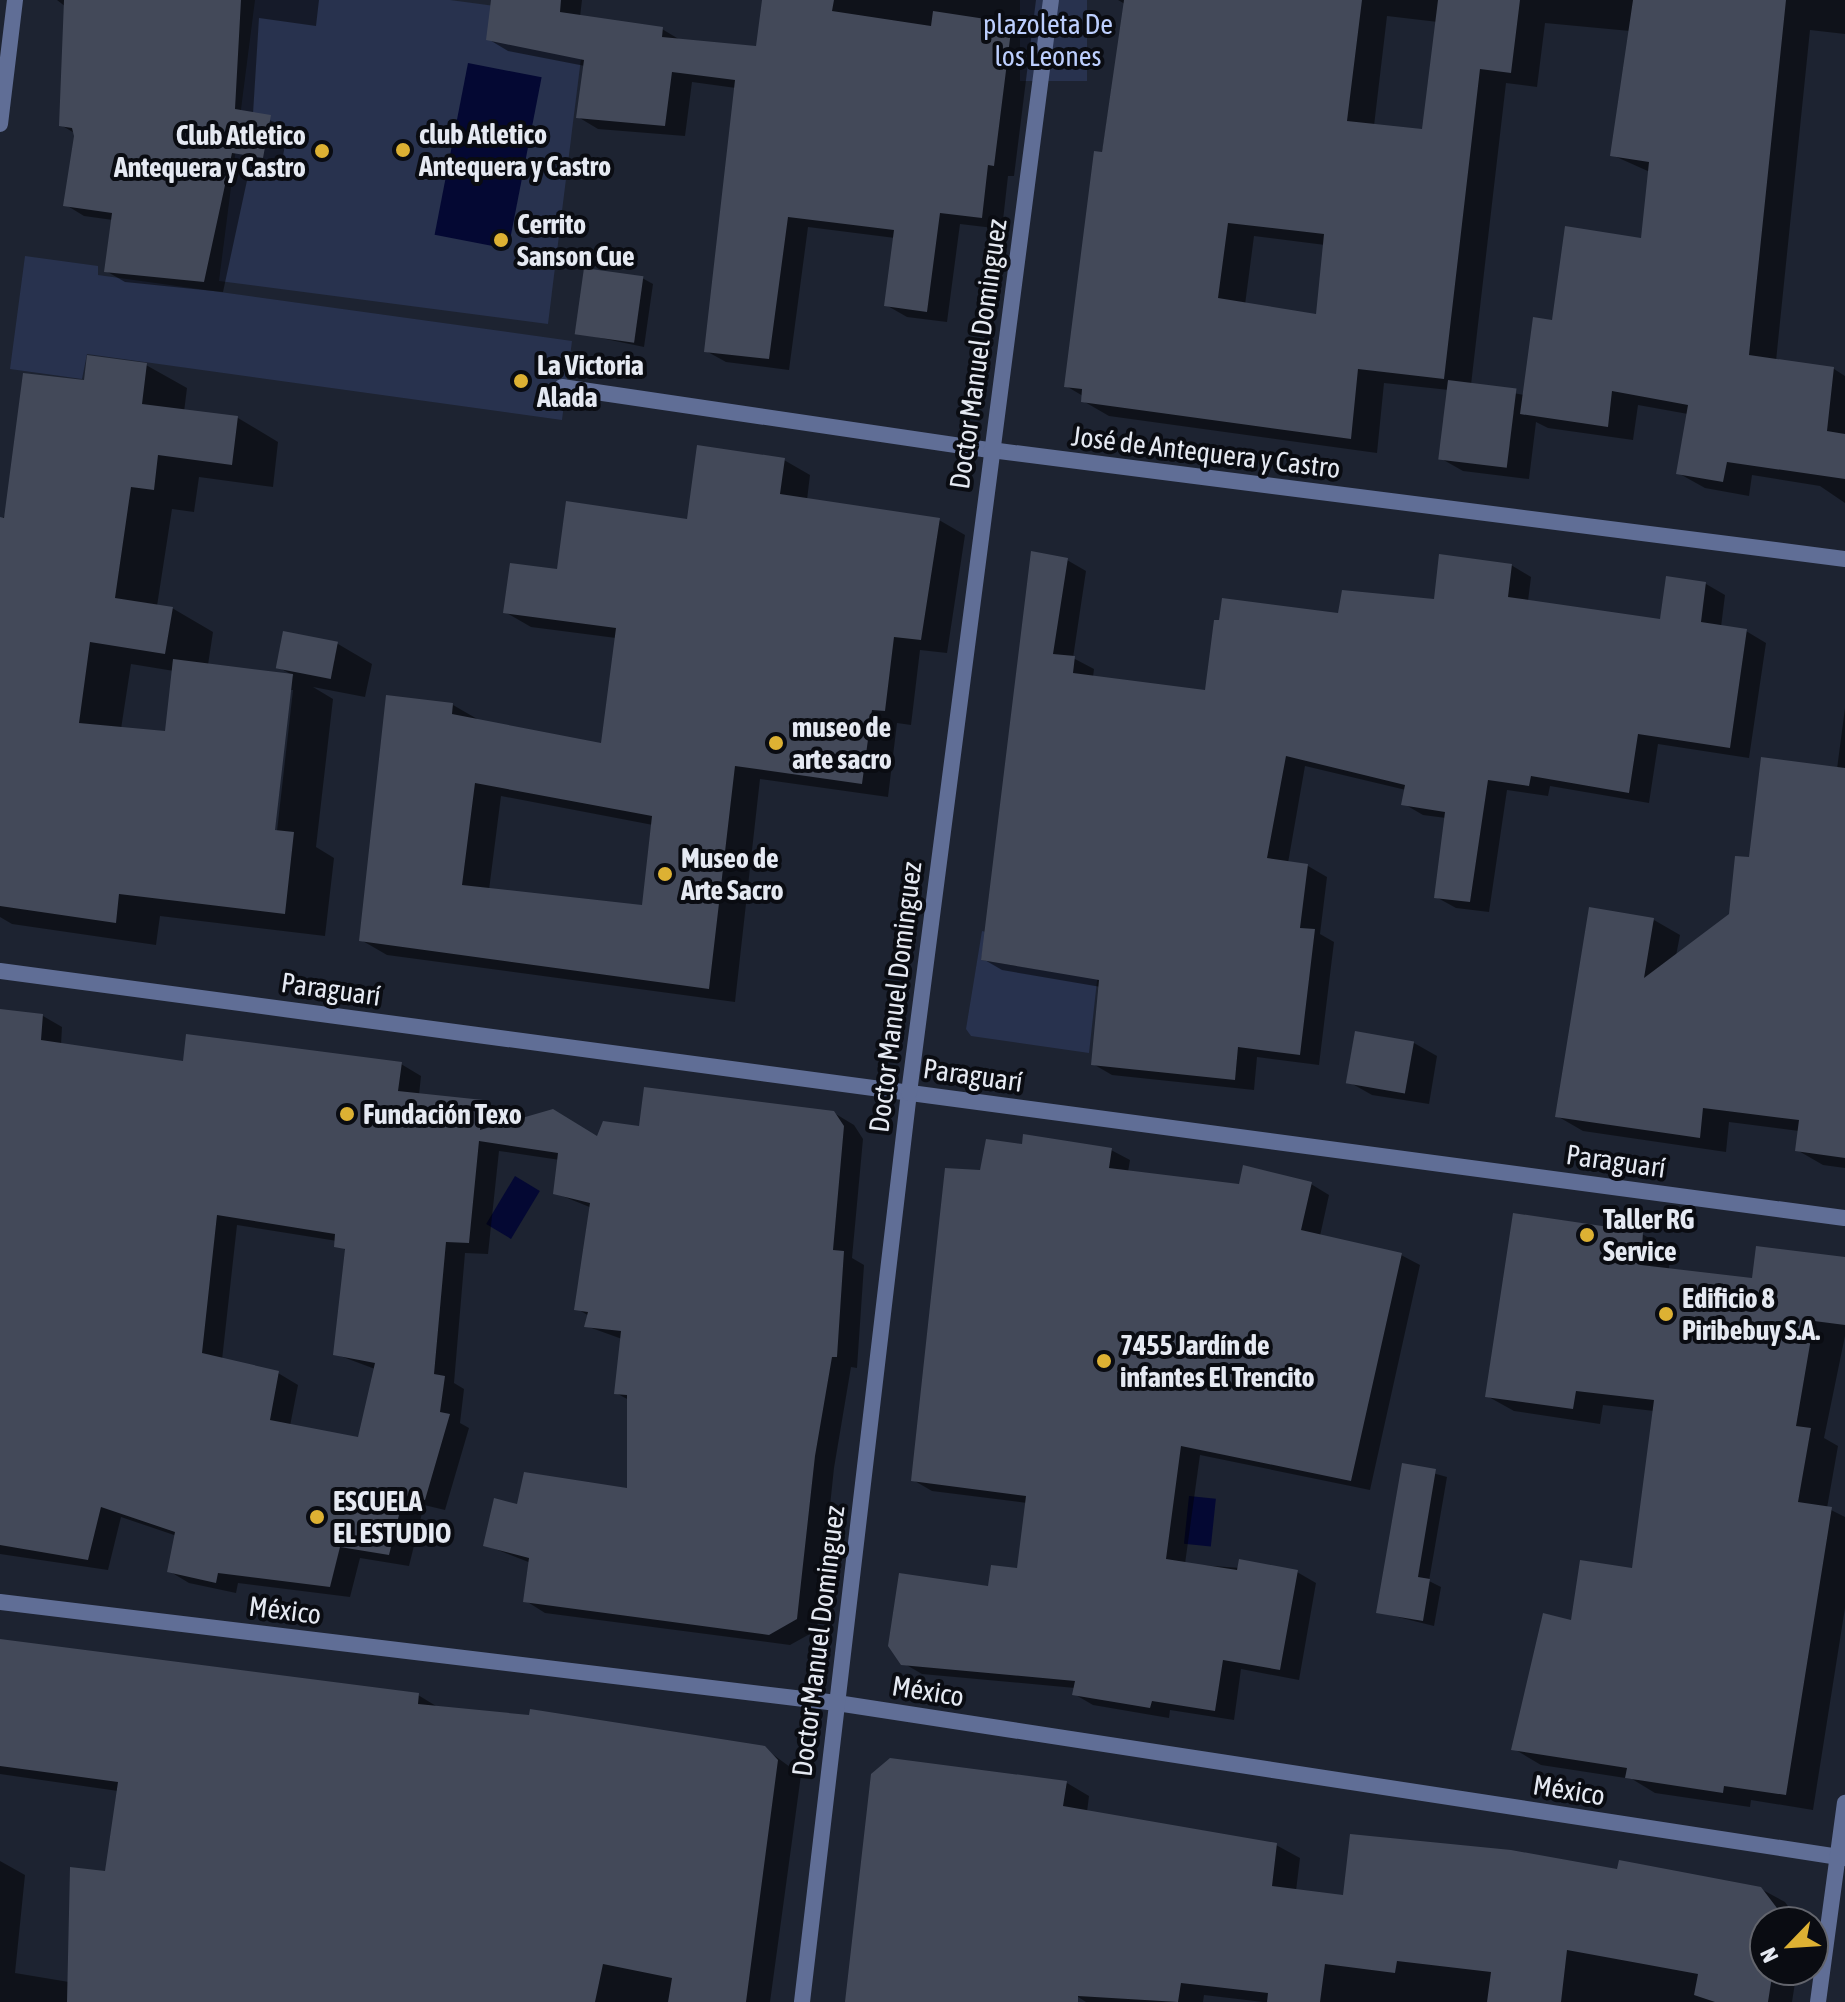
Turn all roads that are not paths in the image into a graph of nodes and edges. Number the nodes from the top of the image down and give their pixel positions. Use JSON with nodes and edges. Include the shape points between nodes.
{"nodes":[{"id":1,"x":15,"y":0,"type":"edge"},
{"id":2,"x":1051,"y":0,"type":"edge"},
{"id":3,"x":0,"y":124,"type":"edge"},
{"id":4,"x":562,"y":387,"type":"dead end"},
{"id":5,"x":991,"y":450,"type":"junction"},
{"id":6,"x":1845,"y":559,"type":"edge"},
{"id":7,"x":0,"y":971,"type":"edge"},
{"id":8,"x":909,"y":1093,"type":"junction"},
{"id":9,"x":1845,"y":1218,"type":"edge"},
{"id":10,"x":0,"y":1602,"type":"edge"},
{"id":11,"x":837,"y":1703,"type":"junction"},
{"id":12,"x":1845,"y":1803,"type":"edge"},
{"id":13,"x":1841,"y":1858,"type":"edge"},
{"id":14,"x":802,"y":2002,"type":"edge"},
{"id":15,"x":1818,"y":2002,"type":"edge"}],
"edges":[{"from":1,"to":3,"type":"street"},
{"from":2,"to":5,"type":"street","name":"Doctor Manuel Dominguez"},
{"from":4,"to":5,"type":"street","name":"José de Antequera y Castro"},
{"from":5,"to":6,"type":"street","name":"José de Antequera y Castro"},
{"from":5,"to":8,"type":"street","name":"Doctor Manuel Dominguez"},
{"from":7,"to":8,"type":"street","name":"Paraguarí"},
{"from":8,"to":9,"type":"street","name":"Paraguarí"},
{"from":8,"to":11,"type":"street","name":"Doctor Manuel Dominguez"},
{"from":10,"to":11,"type":"street","name":"México"},
{"from":11,"to":13,"type":"street","name":"México"},
{"from":11,"to":14,"type":"street","name":"Doctor Manuel Dominguez"},
{"from":12,"to":13,"type":"street"},
{"from":13,"to":15,"type":"street"}]}
